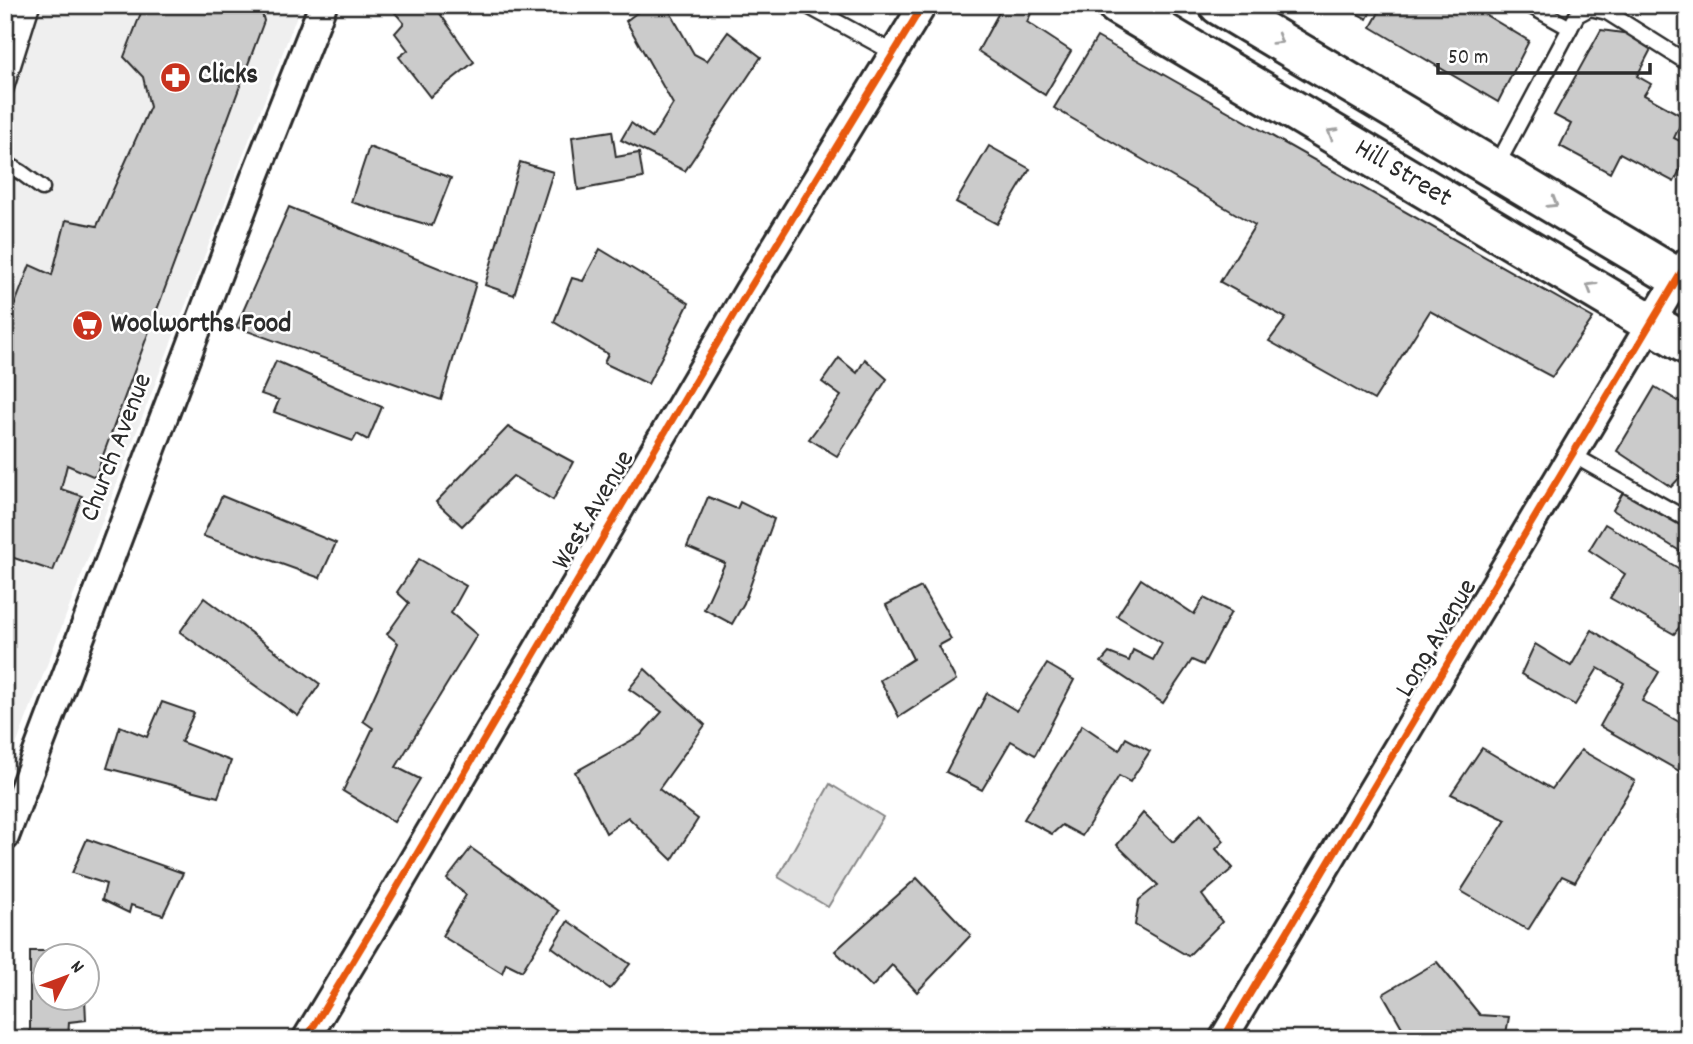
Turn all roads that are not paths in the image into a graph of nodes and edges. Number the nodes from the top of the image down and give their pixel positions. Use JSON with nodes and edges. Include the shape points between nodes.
{"nodes":[{"id":1,"x":10,"y":5,"type":"edge"},
{"id":2,"x":32,"y":5,"type":"edge"},
{"id":3,"x":323,"y":5,"type":"edge"},
{"id":4,"x":806,"y":5,"type":"edge"},
{"id":5,"x":923,"y":5,"type":"edge"},
{"id":6,"x":1117,"y":5,"type":"edge"},
{"id":7,"x":1219,"y":5,"type":"edge"},
{"id":8,"x":1529,"y":5,"type":"edge"},
{"id":9,"x":5,"y":19,"type":"edge"},
{"id":10,"x":1570,"y":28,"type":"junction"},
{"id":11,"x":894,"y":53,"type":"junction"},
{"id":12,"x":1688,"y":62,"type":"edge"},
{"id":13,"x":5,"y":91,"type":"edge"},
{"id":14,"x":5,"y":163,"type":"edge"},
{"id":15,"x":1495,"y":168,"type":"junction"},
{"id":16,"x":42,"y":188,"type":"dead end"},
{"id":17,"x":1684,"y":274,"type":"edge"},
{"id":18,"x":1650,"y":322,"type":"junction"},
{"id":19,"x":1688,"y":345,"type":"edge"},
{"id":20,"x":1572,"y":454,"type":"junction"},
{"id":21,"x":1688,"y":520,"type":"edge"},
{"id":22,"x":5,"y":837,"type":"edge"},
{"id":23,"x":306,"y":1039,"type":"edge"},
{"id":24,"x":1223,"y":1039,"type":"edge"}],
"edges":[{"from":1,"to":9,"type":"main road"},
{"from":2,"to":13,"type":"lane"},
{"from":3,"to":22,"type":"street","name":"Church Avenue"},
{"from":4,"to":11,"type":"lane"},
{"from":5,"to":11,"type":"street","name":"West Avenue"},
{"from":18,"to":6,"type":"main road","name":"Hill Street","one_way":true},
{"from":7,"to":15,"type":"main road","name":"Hill Street","one_way":true},
{"from":8,"to":10,"type":"lane"},
{"from":10,"to":12,"type":"lane","via":[[1577,15],[1590,8],[1606,12]]},
{"from":10,"to":15,"type":"lane"},
{"from":11,"to":23,"type":"street","name":"West Avenue"},
{"from":14,"to":16,"type":"lane"},
{"from":15,"to":17,"type":"main road","name":"Hill Street","one_way":true},
{"from":17,"to":18,"type":"street","name":"Long Avenue"},
{"from":18,"to":19,"type":"main road","name":"Hill Street"},
{"from":18,"to":20,"type":"street","name":"Long Avenue"},
{"from":20,"to":21,"type":"lane"},
{"from":20,"to":24,"type":"street","name":"Long Avenue"}]}
